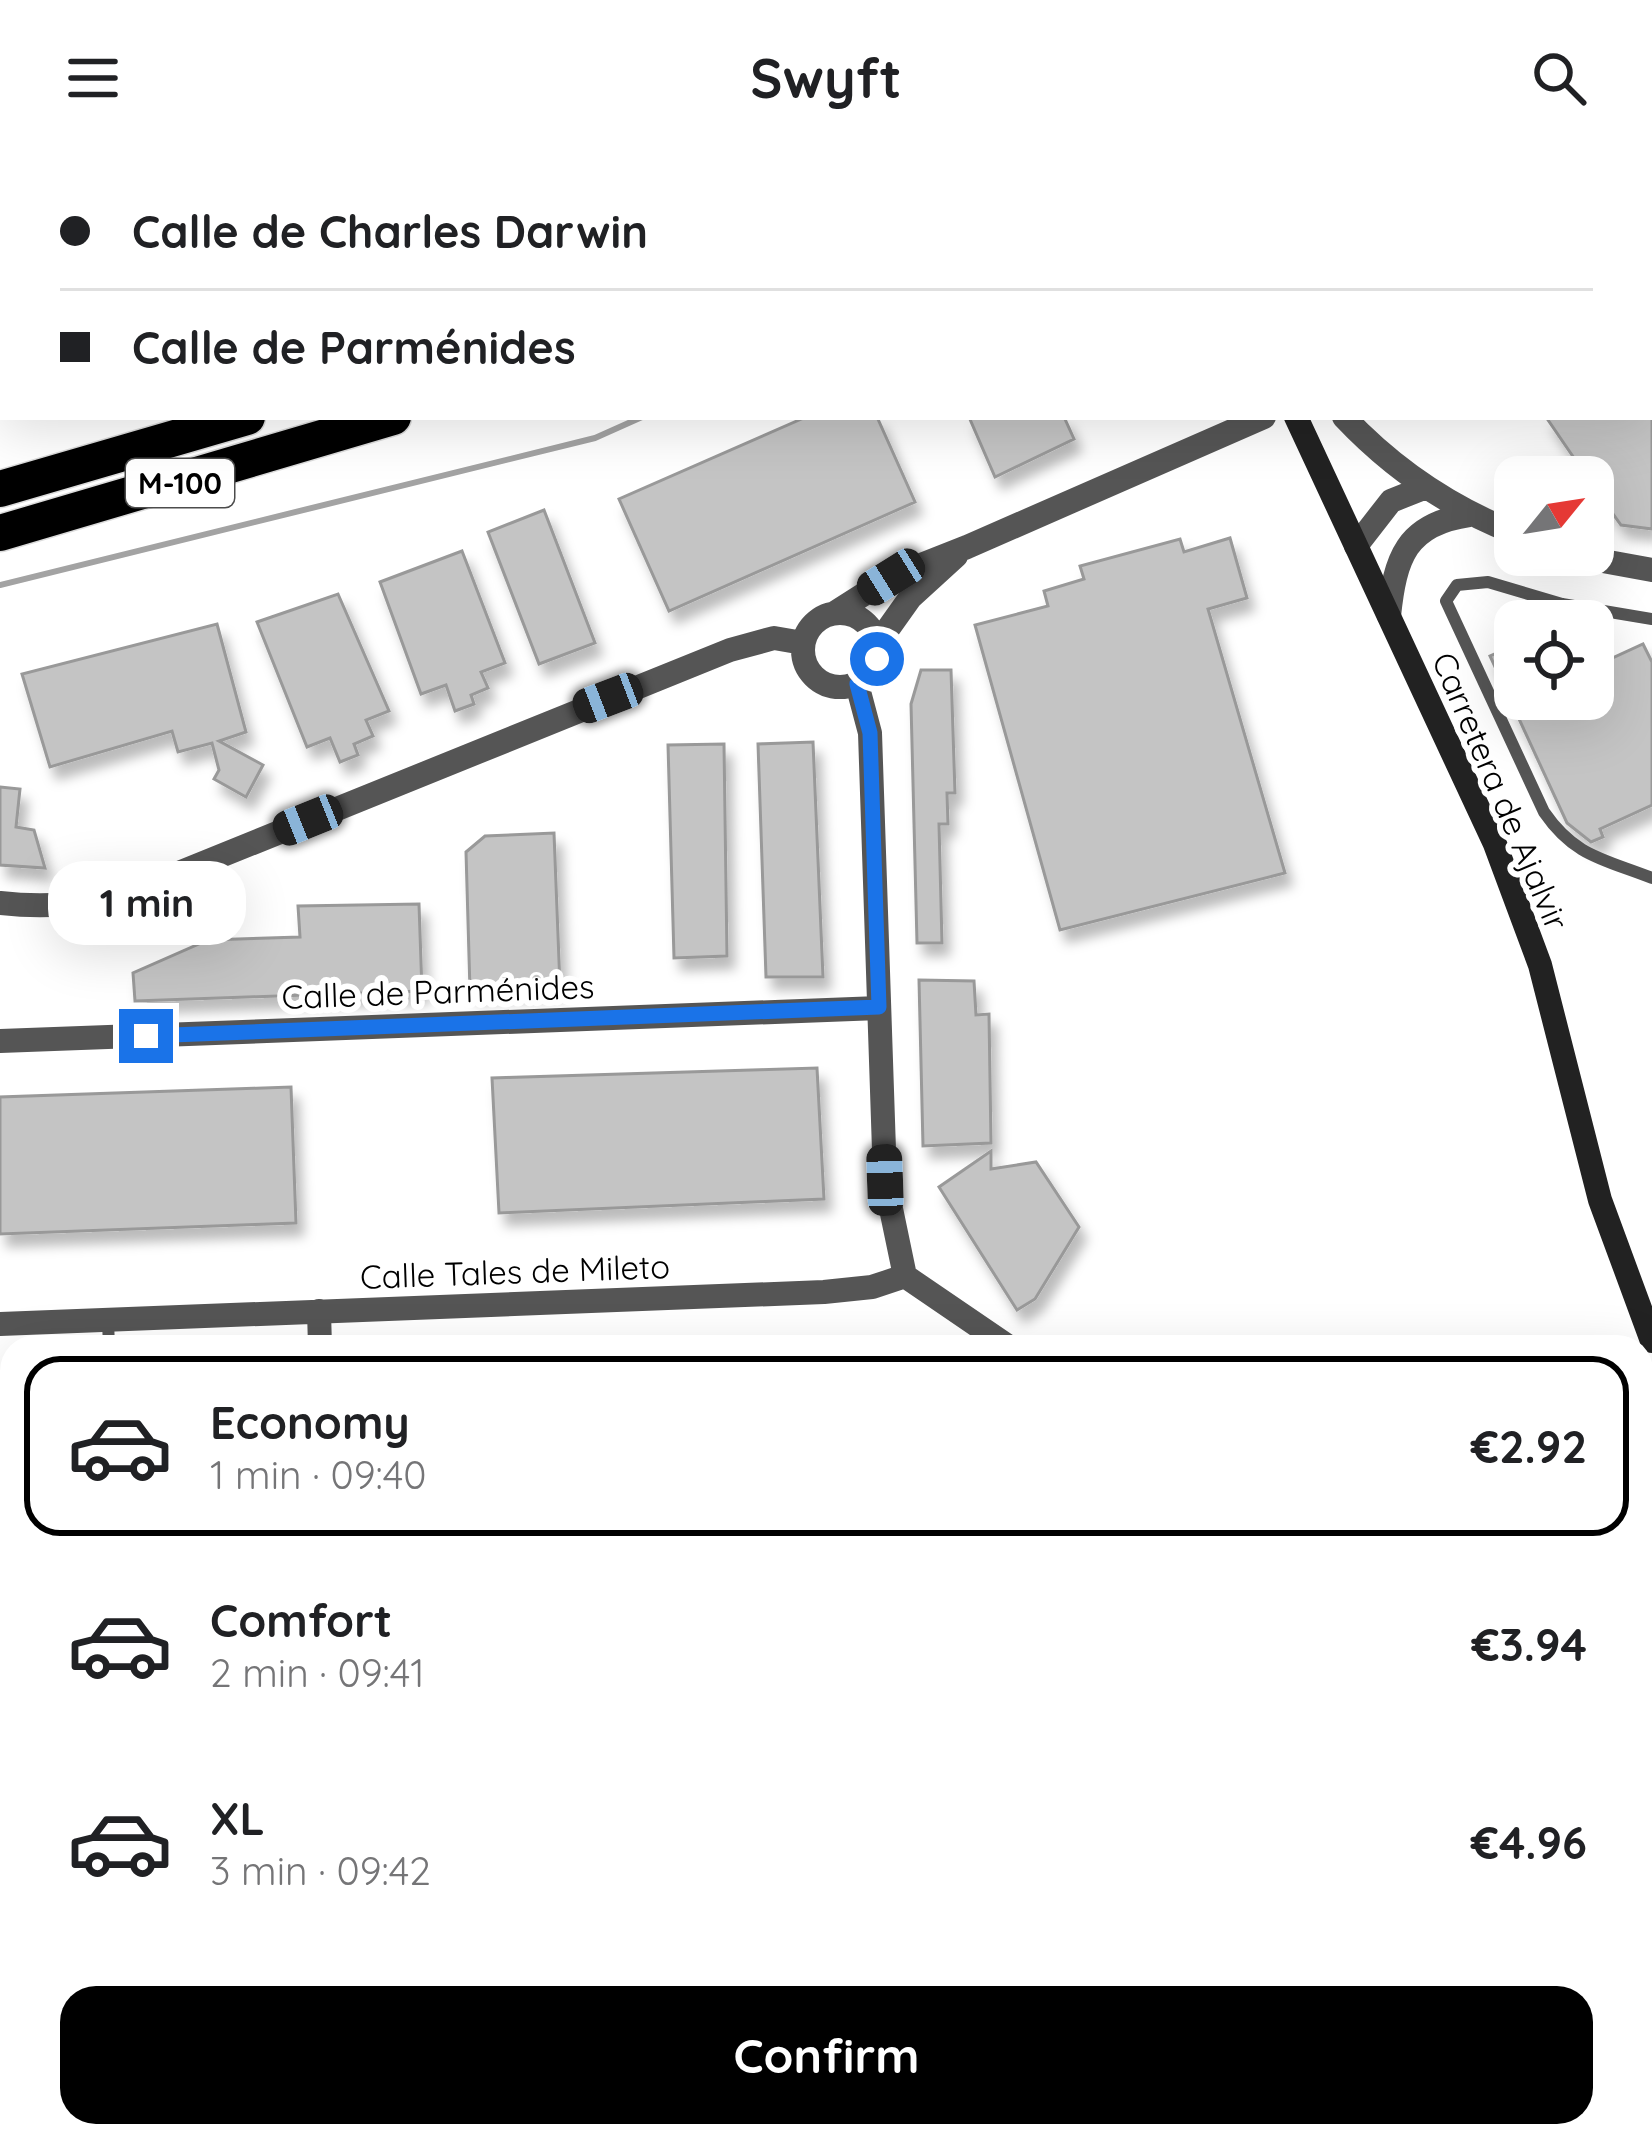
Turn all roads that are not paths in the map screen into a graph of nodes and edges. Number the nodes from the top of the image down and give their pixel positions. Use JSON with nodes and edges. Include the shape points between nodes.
{"nodes":[{"id":1,"x":237,"y":420,"type":"edge"},
{"id":2,"x":368,"y":420,"type":"edge"},
{"id":3,"x":383,"y":420,"type":"edge"},
{"id":4,"x":1257,"y":420,"type":"edge"},
{"id":5,"x":1297,"y":420,"type":"edge"},
{"id":6,"x":1347,"y":420,"type":"edge"},
{"id":7,"x":338,"y":432,"type":"junction"},
{"id":8,"x":1426,"y":487,"type":"junction"},
{"id":9,"x":0,"y":489,"type":"edge"},
{"id":10,"x":1468,"y":515,"type":"junction"},
{"id":11,"x":1494,"y":525,"type":"edge"},
{"id":12,"x":0,"y":533,"type":"edge"},
{"id":13,"x":1356,"y":546,"type":"junction"},
{"id":14,"x":967,"y":547,"type":"junction"},
{"id":15,"x":1614,"y":563,"type":"edge"},
{"id":16,"x":1396,"y":568,"type":"junction"},
{"id":17,"x":1367,"y":570,"type":"junction"},
{"id":18,"x":1652,"y":570,"type":"edge"},
{"id":19,"x":836,"y":612,"type":"junction"},
{"id":20,"x":1388,"y":616,"type":"junction"},
{"id":21,"x":1652,"y":619,"type":"edge"},
{"id":22,"x":878,"y":643,"type":"junction"},
{"id":23,"x":803,"y":644,"type":"junction"},
{"id":24,"x":857,"y":684,"type":"junction"},
{"id":25,"x":1652,"y":878,"type":"edge"},
{"id":26,"x":0,"y":904,"type":"edge"},
{"id":27,"x":879,"y":1007,"type":"junction"},
{"id":28,"x":0,"y":1042,"type":"edge"},
{"id":29,"x":905,"y":1276,"type":"junction"},
{"id":30,"x":319,"y":1311,"type":"junction"},
{"id":31,"x":108,"y":1319,"type":"junction"},
{"id":32,"x":0,"y":1324,"type":"edge"},
{"id":33,"x":109,"y":1335,"type":"edge"},
{"id":34,"x":320,"y":1335,"type":"edge"},
{"id":35,"x":991,"y":1335,"type":"edge"},
{"id":36,"x":1650,"y":1335,"type":"edge"}],
"edges":[{"from":1,"to":9,"type":"highway","number":"M-100"},
{"from":2,"to":7,"type":"highway","number":"M-100"},
{"from":3,"to":7,"type":"highway"},
{"from":4,"to":14,"type":"street"},
{"from":5,"to":13,"type":"street","name":"Carretera de Ajalvir"},
{"from":6,"to":8,"type":"street"},
{"from":7,"to":12,"type":"highway","number":"M-100"},
{"from":8,"to":10,"type":"street"},
{"from":8,"to":13,"type":"street","via":[[1391,501]]},
{"from":10,"to":11,"type":"street"},
{"from":10,"to":16,"type":"street","via":[[1427,527]]},
{"from":13,"to":17,"type":"street","name":"Carretera de Ajalvir"},
{"from":14,"to":19,"type":"street","via":[[891,577]]},
{"from":14,"to":22,"type":"street","via":[[910,598]]},
{"from":15,"to":18,"type":"street"},
{"from":16,"to":17,"type":"street"},
{"from":16,"to":20,"type":"street"},
{"from":17,"to":20,"type":"street","name":"Carretera de Ajalvir"},
{"from":19,"to":22,"type":"street","via":[[869,626]]},
{"from":19,"to":23,"type":"street","via":[[820,618]]},
{"from":20,"to":36,"type":"street","name":"Carretera de Ajalvir","via":[[1496,844],[1540,965],[1600,1200]]},
{"from":21,"to":25,"type":"lane","via":[[1488,582],[1457,585],[1446,601],[1561,837]]},
{"from":22,"to":24,"type":"street","via":[[870,674]]},
{"from":23,"to":24,"type":"street","via":[[812,675],[825,685]]},
{"from":23,"to":26,"type":"street","via":[[774,638],[730,650],[134,891],[40,907]]},
{"from":24,"to":27,"type":"street","via":[[870,733]]},
{"from":27,"to":28,"type":"street","name":"Calle de Parménides"},
{"from":27,"to":29,"type":"street","via":[[885,1180]]},
{"from":29,"to":30,"type":"street","name":"Calle Tales de Mileto","via":[[824,1292]]},
{"from":29,"to":35,"type":"street"},
{"from":30,"to":31,"type":"street","name":"Calle Tales de Mileto"},
{"from":30,"to":34,"type":"street"},
{"from":31,"to":32,"type":"street","name":"Calle Tales de Mileto"},
{"from":31,"to":33,"type":"lane"}]}
